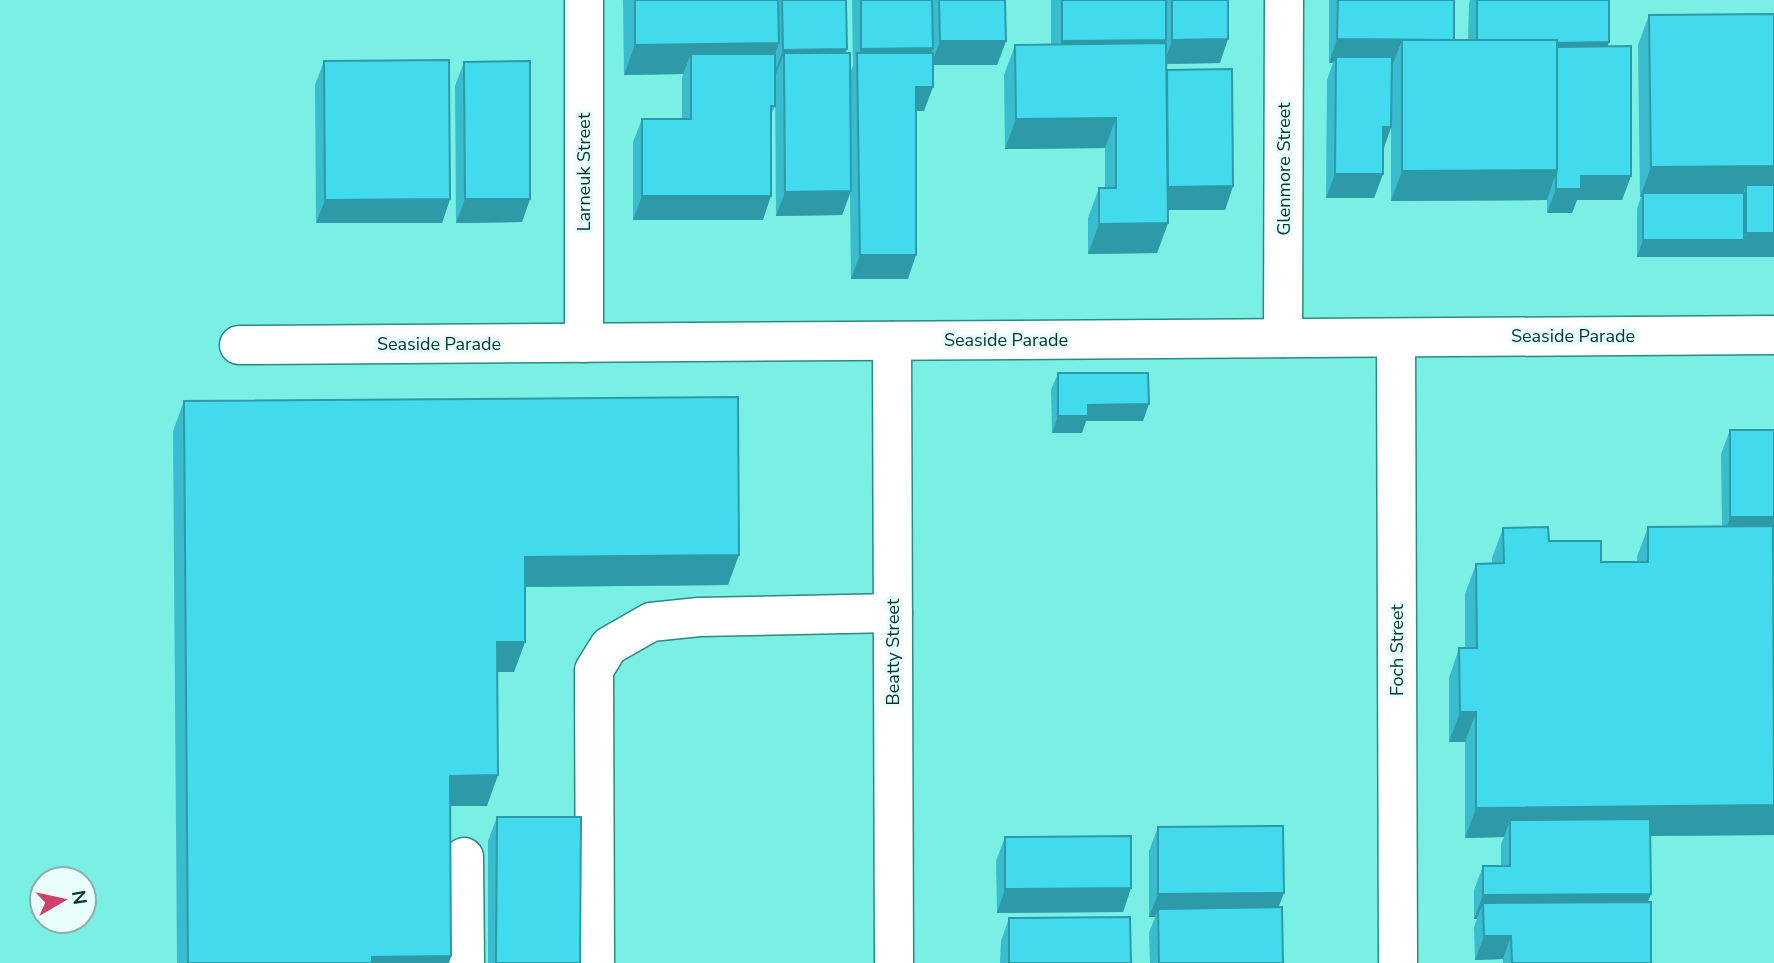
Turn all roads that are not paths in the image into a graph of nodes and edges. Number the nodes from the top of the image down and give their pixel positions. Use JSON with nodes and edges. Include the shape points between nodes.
{"nodes":[{"id":1,"x":584,"y":0,"type":"edge"},
{"id":2,"x":1284,"y":0,"type":"edge"},
{"id":3,"x":1774,"y":335,"type":"edge"},
{"id":4,"x":1283,"y":338,"type":"junction"},
{"id":5,"x":1396,"y":338,"type":"junction"},
{"id":6,"x":892,"y":341,"type":"junction"},
{"id":7,"x":583,"y":343,"type":"junction"},
{"id":8,"x":239,"y":345,"type":"dead end"},
{"id":9,"x":893,"y":614,"type":"junction"},
{"id":10,"x":464,"y":858,"type":"dead end"},
{"id":11,"x":465,"y":963,"type":"edge"},
{"id":12,"x":595,"y":963,"type":"edge"},
{"id":13,"x":894,"y":963,"type":"edge"},
{"id":14,"x":1398,"y":963,"type":"edge"}],
"edges":[{"from":1,"to":7,"type":"street","name":"Larneuk Street"},
{"from":2,"to":4,"type":"street","name":"Glenmore Street"},
{"from":3,"to":5,"type":"street","name":"Seaside Parade"},
{"from":4,"to":5,"type":"street","name":"Seaside Parade"},
{"from":4,"to":6,"type":"street","name":"Seaside Parade"},
{"from":5,"to":14,"type":"street","name":"Foch Street"},
{"from":6,"to":7,"type":"street","name":"Seaside Parade"},
{"from":6,"to":9,"type":"street","name":"Beatty Street"},
{"from":7,"to":8,"type":"street","name":"Seaside Parade"},
{"from":9,"to":12,"type":"street","via":[[651,622],[609,646],[594,670]]},
{"from":9,"to":13,"type":"street","name":"Beatty Street"},
{"from":10,"to":11,"type":"street"}]}
